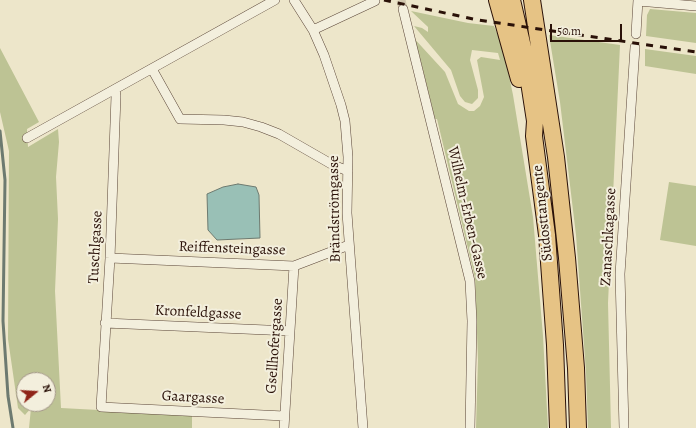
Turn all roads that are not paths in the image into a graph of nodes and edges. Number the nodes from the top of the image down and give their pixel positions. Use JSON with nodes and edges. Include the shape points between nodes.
{"nodes":[{"id":1,"x":275,"y":0,"type":"edge"},
{"id":2,"x":294,"y":0,"type":"edge"},
{"id":3,"x":497,"y":0,"type":"edge"},
{"id":4,"x":512,"y":0,"type":"edge"},
{"id":5,"x":532,"y":0,"type":"edge"},
{"id":6,"x":375,"y":1,"type":"dead end"},
{"id":7,"x":638,"y":1,"type":"edge"},
{"id":8,"x":696,"y":6,"type":"edge"},
{"id":9,"x":403,"y":9,"type":"tunnel mouth"},
{"id":10,"x":313,"y":30,"type":"junction"},
{"id":11,"x":636,"y":34,"type":"dead end"},
{"id":12,"x":635,"y":48,"type":"dead end"},
{"id":13,"x":152,"y":69,"type":"junction"},
{"id":14,"x":115,"y":89,"type":"junction"},
{"id":15,"x":534,"y":136,"type":"junction"},
{"id":16,"x":27,"y":138,"type":"dead end"},
{"id":17,"x":348,"y":171,"type":"junction"},
{"id":18,"x":349,"y":245,"type":"junction"},
{"id":19,"x":110,"y":258,"type":"junction"},
{"id":20,"x":294,"y":266,"type":"junction"},
{"id":21,"x":105,"y":323,"type":"junction"},
{"id":22,"x":290,"y":331,"type":"junction"},
{"id":23,"x":101,"y":407,"type":"joint"},
{"id":24,"x":284,"y":416,"type":"junction"},
{"id":25,"x":284,"y":428,"type":"edge"},
{"id":26,"x":363,"y":428,"type":"edge"},
{"id":27,"x":470,"y":428,"type":"edge"},
{"id":28,"x":558,"y":428,"type":"edge"},
{"id":29,"x":578,"y":428,"type":"edge"},
{"id":30,"x":624,"y":428,"type":"edge"}],
"edges":[{"from":1,"to":13,"type":"street"},
{"from":2,"to":10,"type":"street","name":"Brändströmgasse"},
{"from":3,"to":15,"type":"highway","via":[[527,122]]},
{"from":4,"to":15,"type":"highway","name":"Südosttangente","via":[[525,56],[535,121]]},
{"from":5,"to":29,"type":"highway","name":"Südosttangente","via":[[556,157],[567,258]]},
{"from":6,"to":10,"type":"street"},
{"from":7,"to":8,"type":"street"},
{"from":7,"to":11,"type":"street"},
{"from":9,"to":27,"type":"street","name":"Wilhelm-Erben-Gasse","via":[[470,281]]},
{"from":10,"to":17,"type":"street","name":"Brändströmgasse","via":[[334,80],[341,105],[347,139]]},
{"from":12,"to":30,"type":"street","name":"Zanaschkagasse","via":[[620,274]]},
{"from":13,"to":14,"type":"street"},
{"from":13,"to":17,"type":"street","via":[[180,119],[224,120],[261,127]]},
{"from":14,"to":16,"type":"street"},
{"from":14,"to":19,"type":"street","name":"Tuschlgasse"},
{"from":15,"to":28,"type":"highway","name":"Südosttangente","via":[[548,251]]},
{"from":17,"to":18,"type":"street","name":"Brändströmgasse"},
{"from":18,"to":20,"type":"street","name":"Reiffensteingasse"},
{"from":18,"to":26,"type":"street","name":"Brändströmgasse"},
{"from":19,"to":20,"type":"street","name":"Reiffensteingasse"},
{"from":19,"to":21,"type":"street","name":"Tuschlgasse"},
{"from":20,"to":22,"type":"street","name":"Gsellhofergasse"},
{"from":21,"to":22,"type":"street","name":"Kronfeldgasse"},
{"from":21,"to":23,"type":"street","name":"Tuschlgasse"},
{"from":22,"to":24,"type":"street","name":"Gsellhofergasse"},
{"from":23,"to":24,"type":"street","name":"Gaargasse"},
{"from":24,"to":25,"type":"street","name":"Gsellhofergasse"}]}
